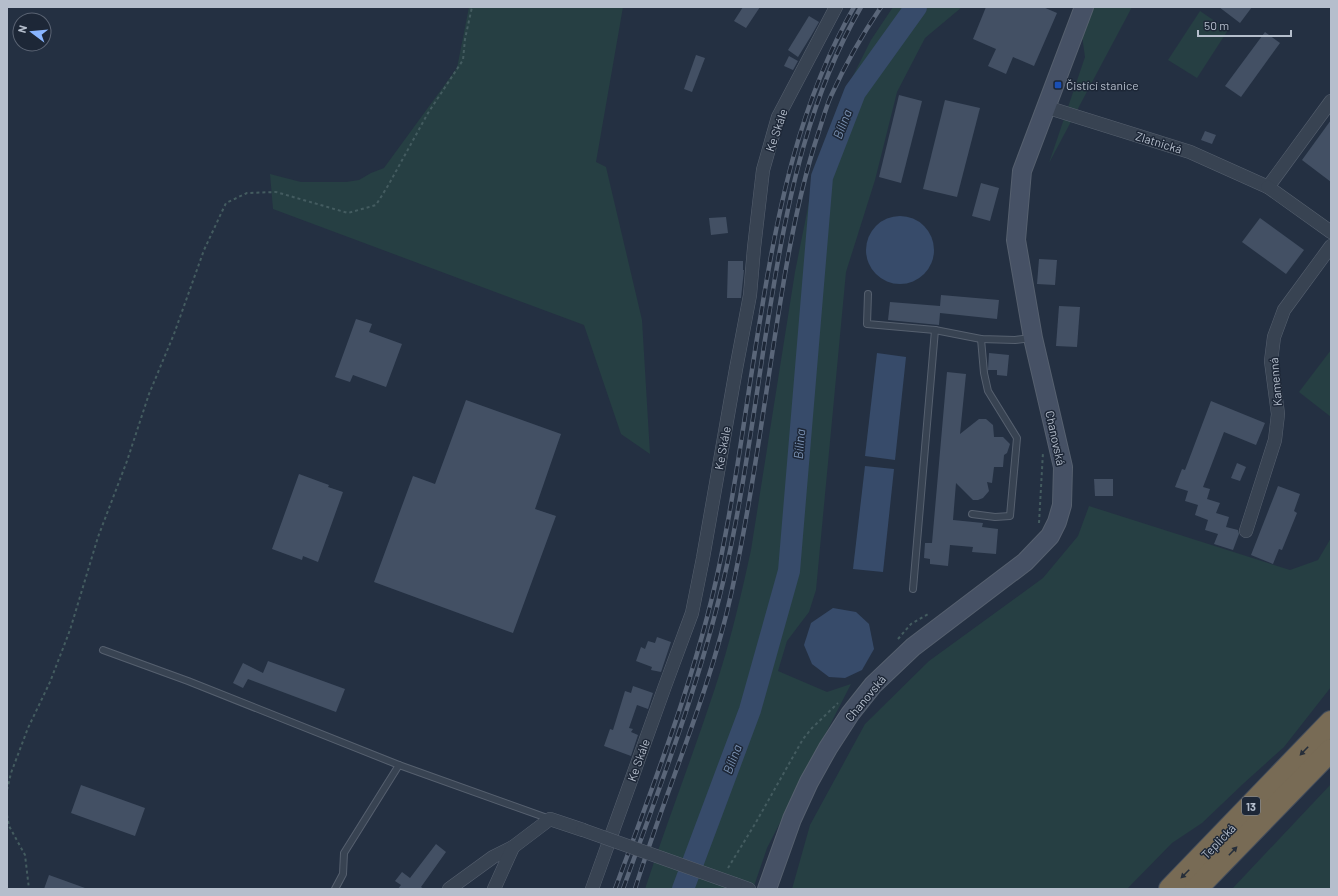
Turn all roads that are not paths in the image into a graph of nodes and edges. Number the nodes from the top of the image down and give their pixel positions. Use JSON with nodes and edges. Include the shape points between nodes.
{"nodes":[{"id":1,"x":836,"y":7,"type":"edge"},
{"id":2,"x":1083,"y":8,"type":"edge"},
{"id":3,"x":1331,"y":101,"type":"edge"},
{"id":4,"x":1046,"y":107,"type":"junction"},
{"id":5,"x":1268,"y":187,"type":"junction"},
{"id":6,"x":1331,"y":232,"type":"edge"},
{"id":7,"x":1331,"y":246,"type":"edge"},
{"id":8,"x":868,"y":294,"type":"dead end"},
{"id":9,"x":935,"y":330,"type":"junction"},
{"id":10,"x":1033,"y":338,"type":"junction"},
{"id":11,"x":982,"y":339,"type":"junction"},
{"id":12,"x":972,"y":514,"type":"dead end"},
{"id":13,"x":1246,"y":531,"type":"dead end"},
{"id":14,"x":913,"y":590,"type":"dead end"},
{"id":15,"x":103,"y":650,"type":"dead end"},
{"id":16,"x":1331,"y":722,"type":"edge"},
{"id":17,"x":1331,"y":750,"type":"edge"},
{"id":18,"x":399,"y":765,"type":"junction"},
{"id":19,"x":550,"y":819,"type":"junction"},
{"id":20,"x":513,"y":847,"type":"junction"},
{"id":21,"x":335,"y":889,"type":"edge"},
{"id":22,"x":449,"y":889,"type":"edge"},
{"id":23,"x":494,"y":889,"type":"edge"},
{"id":24,"x":592,"y":889,"type":"edge"},
{"id":25,"x":749,"y":889,"type":"edge"},
{"id":26,"x":767,"y":889,"type":"edge"},
{"id":27,"x":1170,"y":889,"type":"edge"},
{"id":28,"x":1196,"y":889,"type":"edge"}],
"edges":[{"from":1,"to":24,"type":"street","name":"Ke Skále","via":[[778,117],[763,170],[750,295],[692,613]]},
{"from":2,"to":4,"type":"street","name":"Chanovská"},
{"from":3,"to":5,"type":"street"},
{"from":4,"to":5,"type":"street","name":"Zlatnická","via":[[1190,152]]},
{"from":4,"to":10,"type":"street","name":"Chanovská","via":[[1022,170],[1016,240]]},
{"from":5,"to":6,"type":"street","name":"Zlatnická"},
{"from":7,"to":13,"type":"street","name":"Kamenná","via":[[1284,310],[1274,337],[1272,362],[1278,414],[1275,440]]},
{"from":8,"to":9,"type":"lane","via":[[868,324]]},
{"from":9,"to":11,"type":"lane"},
{"from":9,"to":14,"type":"lane"},
{"from":10,"to":11,"type":"lane"},
{"from":10,"to":26,"type":"street","name":"Chanovská","via":[[1063,467],[1062,505],[1057,522],[1050,536],[1025,562],[914,647],[873,685],[850,714],[809,782],[792,819]]},
{"from":11,"to":12,"type":"lane","via":[[988,391],[1017,438],[1010,516]]},
{"from":15,"to":18,"type":"lane"},
{"from":16,"to":27,"type":"highway","name":"Teplická","number":"13","one_way":true},
{"from":28,"to":17,"type":"highway","name":"Teplická","number":"13","one_way":true},
{"from":18,"to":19,"type":"lane"},
{"from":18,"to":21,"type":"lane","via":[[344,853],[343,874]]},
{"from":19,"to":20,"type":"street"},
{"from":19,"to":25,"type":"street","bridge":true},
{"from":20,"to":22,"type":"street","via":[[493,857]]},
{"from":20,"to":23,"type":"street"}]}
